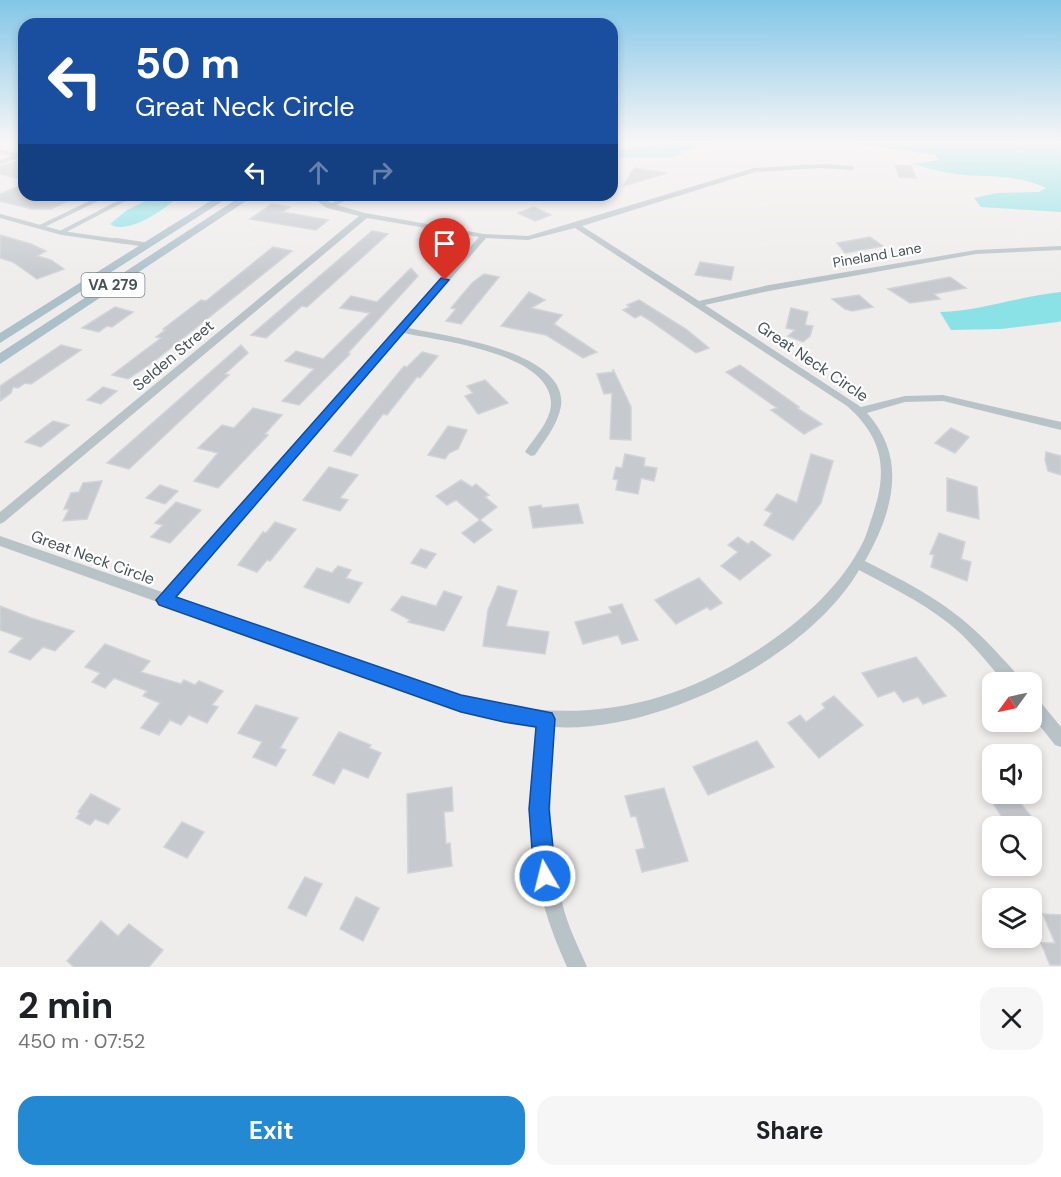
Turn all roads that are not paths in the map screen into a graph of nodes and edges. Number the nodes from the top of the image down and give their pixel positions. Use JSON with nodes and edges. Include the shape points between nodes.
{"nodes":[{"id":1,"x":695,"y":188,"type":"edge"},
{"id":2,"x":94,"y":201,"type":"edge"},
{"id":3,"x":122,"y":201,"type":"edge"},
{"id":4,"x":218,"y":201,"type":"edge"},
{"id":5,"x":241,"y":201,"type":"edge"},
{"id":6,"x":322,"y":201,"type":"edge"},
{"id":7,"x":340,"y":201,"type":"edge"},
{"id":8,"x":330,"y":206,"type":"junction"},
{"id":9,"x":364,"y":214,"type":"junction"},
{"id":10,"x":0,"y":216,"type":"edge"},
{"id":11,"x":576,"y":225,"type":"junction"},
{"id":12,"x":40,"y":227,"type":"junction"},
{"id":13,"x":62,"y":233,"type":"junction"},
{"id":14,"x":484,"y":236,"type":"junction"},
{"id":15,"x":149,"y":245,"type":"junction"},
{"id":16,"x":1061,"y":248,"type":"edge"},
{"id":17,"x":699,"y":304,"type":"junction"},
{"id":18,"x":402,"y":330,"type":"junction"},
{"id":19,"x":0,"y":339,"type":"edge"},
{"id":20,"x":0,"y":360,"type":"edge"},
{"id":21,"x":860,"y":411,"type":"junction"},
{"id":22,"x":1061,"y":426,"type":"edge"},
{"id":23,"x":531,"y":452,"type":"dead end"},
{"id":24,"x":0,"y":519,"type":"edge"},
{"id":25,"x":0,"y":541,"type":"edge"},
{"id":26,"x":859,"y":564,"type":"junction"},
{"id":27,"x":164,"y":600,"type":"junction"},
{"id":28,"x":1004,"y":672,"type":"edge"},
{"id":29,"x":1042,"y":716,"type":"edge"},
{"id":30,"x":546,"y":719,"type":"junction"},
{"id":31,"x":1061,"y":739,"type":"edge"},
{"id":32,"x":577,"y":967,"type":"edge"}],
"edges":[{"from":1,"to":11,"type":"street"},
{"from":2,"to":12,"type":"lane"},
{"from":3,"to":13,"type":"lane"},
{"from":4,"to":15,"type":"main road","number":"VA 279"},
{"from":5,"to":20,"type":"main road","number":"VA 279"},
{"from":6,"to":8,"type":"street"},
{"from":7,"to":8,"type":"lane"},
{"from":8,"to":9,"type":"street"},
{"from":9,"to":14,"type":"street"},
{"from":9,"to":24,"type":"street","name":"Selden Street"},
{"from":10,"to":12,"type":"lane"},
{"from":11,"to":14,"type":"street","via":[[528,238]]},
{"from":11,"to":17,"type":"street","name":"Great Neck Circle"},
{"from":12,"to":13,"type":"lane"},
{"from":13,"to":15,"type":"lane"},
{"from":14,"to":18,"type":"street"},
{"from":15,"to":19,"type":"main road","number":"VA 279"},
{"from":16,"to":17,"type":"street","name":"Pineland Lane","via":[[976,252]]},
{"from":17,"to":21,"type":"street","name":"Great Neck Circle"},
{"from":18,"to":23,"type":"street","via":[[507,354],[546,375],[556,393],[556,404]]},
{"from":18,"to":27,"type":"street"},
{"from":21,"to":22,"type":"street","via":[[905,399],[943,398]]},
{"from":21,"to":26,"type":"street","name":"Great Neck Circle","via":[[881,437],[889,463],[882,509]]},
{"from":25,"to":27,"type":"street","name":"Great Neck Circle"},
{"from":26,"to":28,"type":"street","via":[[923,598],[952,619]]},
{"from":26,"to":30,"type":"street","name":"Great Neck Circle","via":[[831,600],[771,651],[723,678],[659,704],[619,715],[577,721]]},
{"from":27,"to":30,"type":"street","name":"Great Neck Circle","via":[[461,703]]},
{"from":29,"to":31,"type":"street"},
{"from":30,"to":32,"type":"street","via":[[539,809],[541,853],[549,898]]}]}
